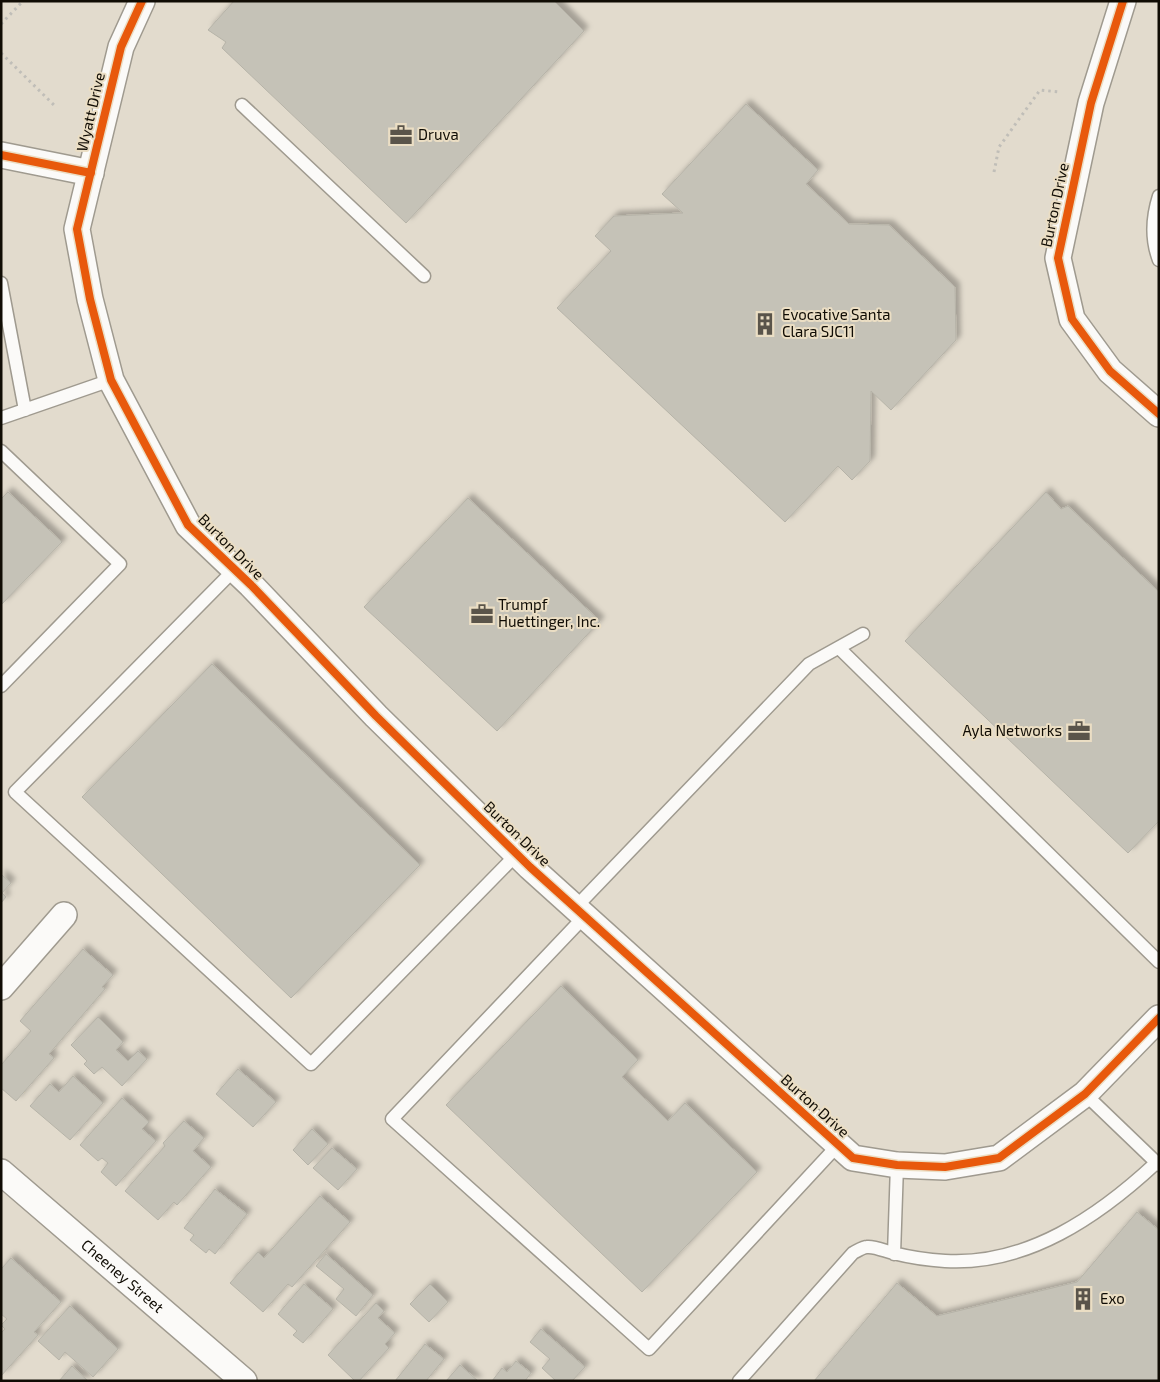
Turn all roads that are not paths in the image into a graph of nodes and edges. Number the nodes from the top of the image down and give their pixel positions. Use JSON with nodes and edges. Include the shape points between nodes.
{"nodes":[{"id":1,"x":142,"y":1,"type":"edge"},
{"id":2,"x":1123,"y":1,"type":"edge"},
{"id":3,"x":242,"y":105,"type":"dead end"},
{"id":4,"x":1,"y":155,"type":"edge"},
{"id":5,"x":91,"y":173,"type":"junction"},
{"id":6,"x":1159,"y":196,"type":"edge"},
{"id":7,"x":1159,"y":260,"type":"edge"},
{"id":8,"x":424,"y":276,"type":"dead end"},
{"id":9,"x":1,"y":283,"type":"edge"},
{"id":10,"x":111,"y":380,"type":"junction"},
{"id":11,"x":25,"y":410,"type":"junction"},
{"id":12,"x":1159,"y":414,"type":"edge"},
{"id":13,"x":1,"y":418,"type":"edge"},
{"id":14,"x":1,"y":451,"type":"edge"},
{"id":15,"x":235,"y":569,"type":"junction"},
{"id":16,"x":863,"y":634,"type":"dead end"},
{"id":17,"x":839,"y":648,"type":"junction"},
{"id":18,"x":1,"y":686,"type":"edge"},
{"id":19,"x":518,"y":852,"type":"junction"},
{"id":20,"x":579,"y":913,"type":"junction"},
{"id":21,"x":64,"y":915,"type":"dead end"},
{"id":22,"x":1159,"y":962,"type":"edge"},
{"id":23,"x":1,"y":987,"type":"edge"},
{"id":24,"x":1156,"y":1026,"type":"edge"},
{"id":25,"x":1085,"y":1094,"type":"junction"},
{"id":26,"x":838,"y":1145,"type":"junction"},
{"id":27,"x":1157,"y":1164,"type":"edge"},
{"id":28,"x":897,"y":1165,"type":"junction"},
{"id":29,"x":1,"y":1172,"type":"edge"},
{"id":30,"x":894,"y":1254,"type":"junction"},
{"id":31,"x":244,"y":1381,"type":"edge"},
{"id":32,"x":739,"y":1381,"type":"edge"}],
"edges":[{"from":1,"to":5,"type":"street","name":"Wyatt Drive","via":[[121,47]]},
{"from":2,"to":12,"type":"street","name":"Burton Drive","via":[[1091,103],[1058,258],[1072,319],[1110,371]]},
{"from":3,"to":8,"type":"lane"},
{"from":4,"to":5,"type":"street","name":"Wyatt Drive"},
{"from":5,"to":10,"type":"street","name":"Burton Drive","via":[[77,229],[90,299]]},
{"from":6,"to":7,"type":"lane","via":[[1153,214],[1154,248]]},
{"from":9,"to":11,"type":"lane"},
{"from":10,"to":11,"type":"lane"},
{"from":10,"to":15,"type":"street","name":"Burton Drive","via":[[188,525]]},
{"from":11,"to":13,"type":"lane"},
{"from":14,"to":18,"type":"lane","via":[[120,564]]},
{"from":15,"to":19,"type":"street","name":"Burton Drive","via":[[376,716]]},
{"from":15,"to":19,"type":"lane","via":[[15,792],[311,1064]]},
{"from":16,"to":17,"type":"lane"},
{"from":17,"to":20,"type":"lane","via":[[810,664]]},
{"from":17,"to":22,"type":"lane"},
{"from":19,"to":20,"type":"street","name":"Burton Drive"},
{"from":20,"to":26,"type":"street","name":"Burton Drive"},
{"from":20,"to":26,"type":"lane","via":[[392,1119],[649,1349]]},
{"from":21,"to":23,"type":"street"},
{"from":24,"to":25,"type":"street","name":"Burton Drive"},
{"from":25,"to":27,"type":"lane"},
{"from":25,"to":28,"type":"street","name":"Burton Drive","via":[[999,1158],[946,1167]]},
{"from":26,"to":28,"type":"street","name":"Burton Drive","via":[[853,1158]]},
{"from":27,"to":30,"type":"lane","via":[[1101,1210],[1014,1253],[978,1260],[945,1261]]},
{"from":28,"to":30,"type":"lane"},
{"from":29,"to":31,"type":"street","name":"Cheeney Street"},
{"from":30,"to":32,"type":"lane","via":[[867,1247],[853,1253]]}]}
